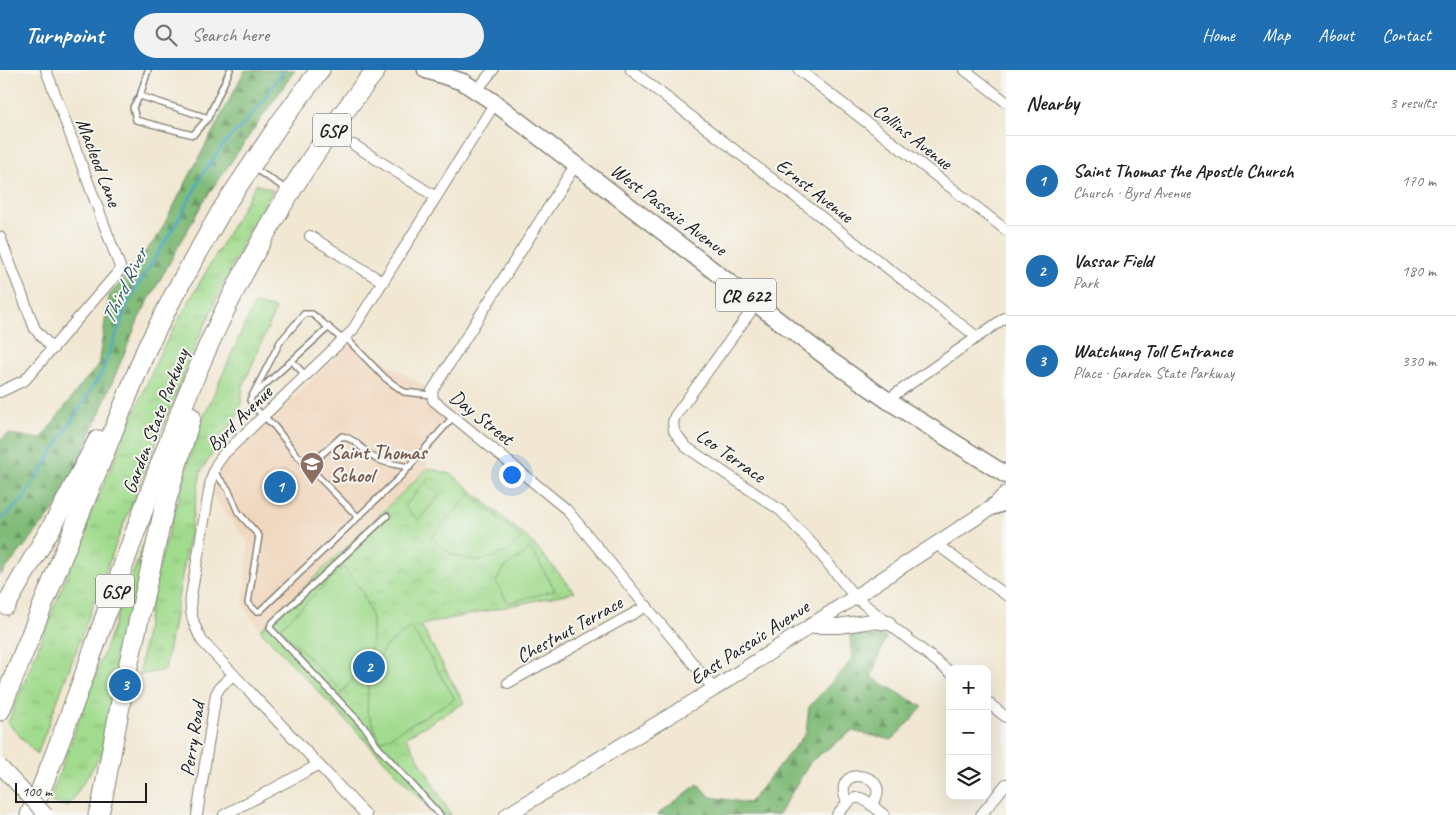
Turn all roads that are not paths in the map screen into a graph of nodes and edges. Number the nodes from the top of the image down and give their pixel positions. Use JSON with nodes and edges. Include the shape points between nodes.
{"nodes":[{"id":1,"x":46,"y":70,"type":"edge"},
{"id":2,"x":148,"y":70,"type":"edge"},
{"id":3,"x":230,"y":70,"type":"edge"},
{"id":4,"x":320,"y":70,"type":"edge"},
{"id":5,"x":376,"y":70,"type":"edge"},
{"id":6,"x":493,"y":70,"type":"edge"},
{"id":7,"x":631,"y":70,"type":"edge"},
{"id":8,"x":800,"y":70,"type":"edge"},
{"id":9,"x":965,"y":70,"type":"edge"},
{"id":10,"x":433,"y":71,"type":"edge"},
{"id":11,"x":477,"y":90,"type":"junction"},
{"id":12,"x":140,"y":96,"type":"junction"},
{"id":13,"x":1006,"y":102,"type":"edge"},
{"id":14,"x":495,"y":103,"type":"junction"},
{"id":15,"x":208,"y":118,"type":"junction"},
{"id":16,"x":354,"y":145,"type":"dead end"},
{"id":17,"x":576,"y":164,"type":"junction"},
{"id":18,"x":250,"y":166,"type":"junction"},
{"id":19,"x":290,"y":192,"type":"junction"},
{"id":20,"x":436,"y":197,"type":"junction"},
{"id":21,"x":1006,"y":230,"type":"edge"},
{"id":22,"x":310,"y":236,"type":"dead end"},
{"id":23,"x":0,"y":237,"type":"edge"},
{"id":24,"x":383,"y":282,"type":"junction"},
{"id":25,"x":757,"y":303,"type":"junction"},
{"id":26,"x":226,"y":309,"type":"junction"},
{"id":27,"x":1006,"y":317,"type":"edge"},
{"id":28,"x":329,"y":327,"type":"junction"},
{"id":29,"x":977,"y":337,"type":"junction"},
{"id":30,"x":345,"y":339,"type":"junction"},
{"id":31,"x":53,"y":349,"type":"junction"},
{"id":32,"x":146,"y":350,"type":"junction"},
{"id":33,"x":292,"y":360,"type":"junction"},
{"id":34,"x":306,"y":376,"type":"junction"},
{"id":35,"x":0,"y":392,"type":"edge"},
{"id":36,"x":432,"y":395,"type":"junction"},
{"id":37,"x":252,"y":397,"type":"junction"},
{"id":38,"x":887,"y":400,"type":"junction"},
{"id":39,"x":263,"y":416,"type":"junction"},
{"id":40,"x":454,"y":416,"type":"junction"},
{"id":41,"x":309,"y":466,"type":"junction"},
{"id":42,"x":410,"y":467,"type":"junction"},
{"id":43,"x":214,"y":472,"type":"junction"},
{"id":44,"x":1006,"y":474,"type":"edge"},
{"id":45,"x":1006,"y":493,"type":"edge"},
{"id":46,"x":1000,"y":504,"type":"edge"},
{"id":47,"x":387,"y":516,"type":"dead end"},
{"id":48,"x":358,"y":517,"type":"junction"},
{"id":49,"x":936,"y":544,"type":"junction"},
{"id":50,"x":1006,"y":595,"type":"edge"},
{"id":51,"x":855,"y":597,"type":"junction"},
{"id":52,"x":647,"y":606,"type":"junction"},
{"id":53,"x":3,"y":610,"type":"edge"},
{"id":54,"x":888,"y":623,"type":"junction"},
{"id":55,"x":811,"y":626,"type":"junction"},
{"id":56,"x":946,"y":669,"type":"edge"},
{"id":57,"x":233,"y":675,"type":"junction"},
{"id":58,"x":508,"y":683,"type":"dead end"},
{"id":59,"x":714,"y":689,"type":"junction"},
{"id":60,"x":991,"y":705,"type":"edge"},
{"id":61,"x":0,"y":711,"type":"edge"},
{"id":62,"x":1006,"y":716,"type":"edge"},
{"id":63,"x":318,"y":765,"type":"junction"},
{"id":64,"x":0,"y":766,"type":"edge"},
{"id":65,"x":1006,"y":784,"type":"edge"},
{"id":66,"x":847,"y":802,"type":"junction"},
{"id":67,"x":871,"y":804,"type":"junction"},
{"id":68,"x":101,"y":811,"type":"edge"},
{"id":69,"x":30,"y":815,"type":"edge"},
{"id":70,"x":46,"y":815,"type":"edge"},
{"id":71,"x":197,"y":815,"type":"edge"},
{"id":72,"x":224,"y":815,"type":"edge"},
{"id":73,"x":366,"y":815,"type":"edge"},
{"id":74,"x":440,"y":815,"type":"edge"},
{"id":75,"x":507,"y":815,"type":"edge"},
{"id":76,"x":837,"y":815,"type":"edge"},
{"id":77,"x":884,"y":815,"type":"edge"},
{"id":78,"x":981,"y":815,"type":"edge"}],
"edges":[{"from":1,"to":31,"type":"street","name":"Macleod Lane","via":[[120,267]]},
{"from":2,"to":12,"type":"lane"},
{"from":3,"to":15,"type":"lane"},
{"from":4,"to":18,"type":"highway","name":"Garden State Parkway","number":"GSP"},
{"from":5,"to":19,"type":"highway","name":"Garden State Parkway","number":"GSP"},
{"from":6,"to":11,"type":"street"},
{"from":7,"to":29,"type":"street","name":"Ernst Avenue"},
{"from":8,"to":21,"type":"street","name":"Collins Avenue"},
{"from":9,"to":13,"type":"street"},
{"from":10,"to":11,"type":"main road","name":"West Passaic Avenue","number":"CR 622"},
{"from":11,"to":14,"type":"main road","name":"West Passaic Avenue","number":"CR 622"},
{"from":12,"to":15,"type":"lane"},
{"from":12,"to":15,"type":"lane","via":[[133,106],[136,120],[193,135]]},
{"from":14,"to":17,"type":"main road","name":"West Passaic Avenue","number":"CR 622"},
{"from":14,"to":20,"type":"street","name":"Byrd Avenue"},
{"from":16,"to":20,"type":"street"},
{"from":17,"to":25,"type":"main road","name":"West Passaic Avenue","number":"CR 622"},
{"from":17,"to":36,"type":"street","name":"Day Street"},
{"from":18,"to":19,"type":"lane"},
{"from":18,"to":32,"type":"highway","name":"Garden State Parkway","number":"GSP","via":[[198,249]]},
{"from":19,"to":26,"type":"highway","name":"Garden State Parkway","number":"GSP"},
{"from":20,"to":24,"type":"street","name":"Byrd Avenue"},
{"from":22,"to":24,"type":"street"},
{"from":23,"to":31,"type":"street","via":[[35,329]]},
{"from":24,"to":30,"type":"street","name":"Byrd Avenue"},
{"from":25,"to":38,"type":"main road","name":"West Passaic Avenue","number":"CR 622"},
{"from":25,"to":51,"type":"street","name":"Leo Terrace","via":[[675,416],[674,432],[686,447],[780,510]]},
{"from":26,"to":68,"type":"highway","via":[[164,509],[124,685]]},
{"from":26,"to":69,"type":"highway","name":"Garden State Parkway","number":"GSP","via":[[174,429]]},
{"from":27,"to":29,"type":"street"},
{"from":28,"to":30,"type":"lane"},
{"from":28,"to":33,"type":"lane"},
{"from":28,"to":37,"type":"lane","via":[[312,314],[304,314],[280,342]]},
{"from":29,"to":38,"type":"street"},
{"from":30,"to":34,"type":"street","name":"Byrd Avenue"},
{"from":30,"to":36,"type":"lane","via":[[404,392]]},
{"from":31,"to":35,"type":"street","via":[[25,380]]},
{"from":32,"to":53,"type":"highway","via":[[67,500]]},
{"from":32,"to":61,"type":"highway","name":"Garden State Parkway","number":"GSP"},
{"from":33,"to":34,"type":"lane"},
{"from":33,"to":37,"type":"lane"},
{"from":34,"to":39,"type":"street","name":"Byrd Avenue"},
{"from":36,"to":40,"type":"street","name":"Day Street","via":[[433,400]]},
{"from":37,"to":39,"type":"lane","via":[[251,402]]},
{"from":38,"to":44,"type":"main road","name":"West Passaic Avenue","number":"CR 622"},
{"from":39,"to":41,"type":"lane"},
{"from":39,"to":43,"type":"street","name":"Byrd Avenue","via":[[224,454]]},
{"from":40,"to":42,"type":"lane"},
{"from":40,"to":52,"type":"street","name":"Day Street","via":[[566,510]]},
{"from":41,"to":42,"type":"lane","via":[[342,436],[352,438],[374,458]]},
{"from":41,"to":48,"type":"lane"},
{"from":42,"to":48,"type":"lane"},
{"from":43,"to":48,"type":"lane","via":[[228,489],[238,512],[259,536],[248,603],[256,612]]},
{"from":43,"to":57,"type":"street","name":"Byrd Avenue","via":[[190,610],[202,640]]},
{"from":45,"to":46,"type":"main road","name":"East Passaic Avenue"},
{"from":46,"to":49,"type":"main road","name":"East Passaic Avenue"},
{"from":47,"to":74,"type":"lane","via":[[270,628],[367,730],[377,746]]},
{"from":49,"to":50,"type":"street"},
{"from":49,"to":51,"type":"main road","name":"East Passaic Avenue"},
{"from":51,"to":54,"type":"street","name":"Leo Terrace"},
{"from":51,"to":55,"type":"main road","name":"East Passaic Avenue"},
{"from":52,"to":58,"type":"street","name":"Chestnut Terrace"},
{"from":52,"to":59,"type":"street","name":"Day Street"},
{"from":54,"to":55,"type":"main road","via":[[872,621]]},
{"from":54,"to":56,"type":"street","name":"Leo Terrace"},
{"from":55,"to":59,"type":"main road","name":"East Passaic Avenue"},
{"from":57,"to":63,"type":"street","name":"Byrd Avenue"},
{"from":57,"to":71,"type":"street","name":"Perry Road","via":[[216,694]]},
{"from":59,"to":75,"type":"main road","name":"East Passaic Avenue"},
{"from":60,"to":62,"type":"street"},
{"from":63,"to":72,"type":"street"},
{"from":63,"to":73,"type":"street","name":"Byrd Avenue"},
{"from":64,"to":70,"type":"main road","bridge":true},
{"from":65,"to":78,"type":"street"},
{"from":66,"to":67,"type":"street","via":[[857,797]]},
{"from":66,"to":67,"type":"street","via":[[845,786],[860,775],[870,778],[876,786],[876,796]]},
{"from":66,"to":76,"type":"street"},
{"from":67,"to":77,"type":"street"}]}
